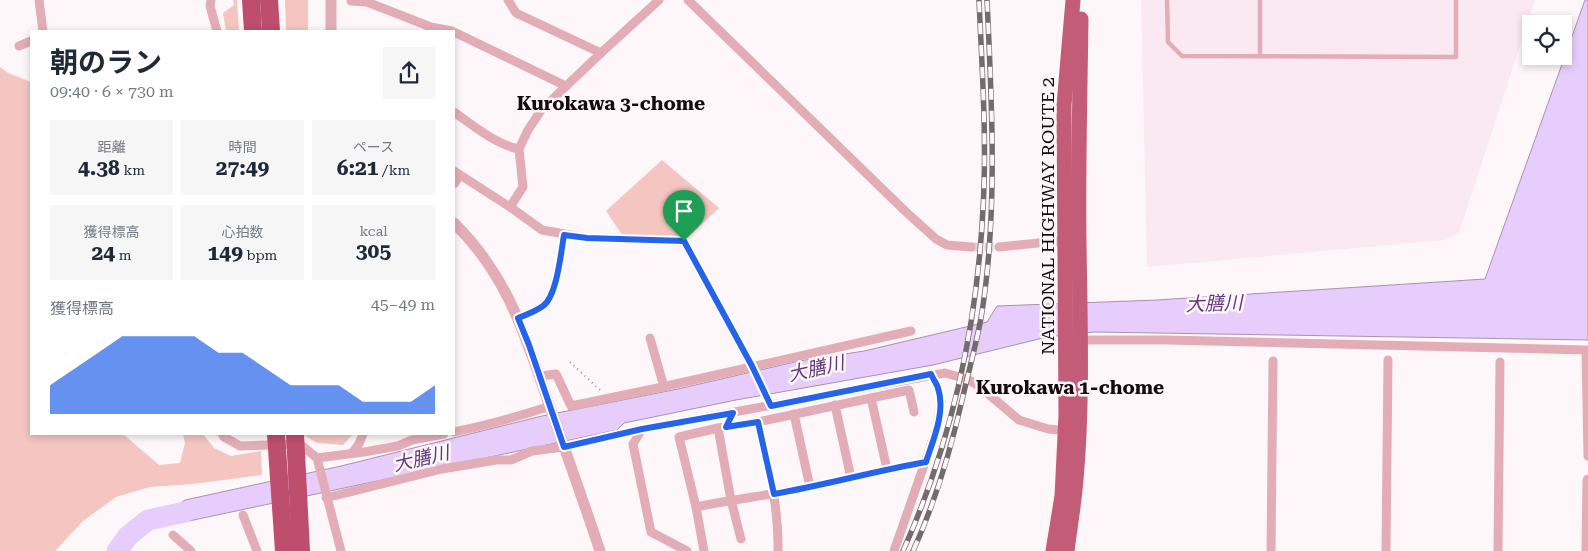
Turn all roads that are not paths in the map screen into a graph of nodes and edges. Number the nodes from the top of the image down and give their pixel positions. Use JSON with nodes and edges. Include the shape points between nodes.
{"nodes":[{"id":1,"x":39,"y":0,"type":"edge"},
{"id":2,"x":211,"y":0,"type":"edge"},
{"id":3,"x":251,"y":0,"type":"edge"},
{"id":4,"x":269,"y":0,"type":"edge"},
{"id":5,"x":331,"y":0,"type":"edge"},
{"id":6,"x":508,"y":0,"type":"edge"},
{"id":7,"x":659,"y":0,"type":"edge"},
{"id":8,"x":688,"y":0,"type":"edge"},
{"id":9,"x":1073,"y":0,"type":"edge"},
{"id":10,"x":1081,"y":0,"type":"edge"},
{"id":11,"x":1167,"y":0,"type":"edge"},
{"id":12,"x":1260,"y":0,"type":"edge"},
{"id":13,"x":1456,"y":0,"type":"edge"},
{"id":14,"x":351,"y":1,"type":"edge"},
{"id":15,"x":367,"y":1,"type":"edge"},
{"id":16,"x":43,"y":30,"type":"edge"},
{"id":17,"x":217,"y":30,"type":"edge"},
{"id":18,"x":253,"y":30,"type":"edge"},
{"id":19,"x":271,"y":30,"type":"edge"},
{"id":20,"x":331,"y":30,"type":"edge"},
{"id":21,"x":444,"y":30,"type":"edge"},
{"id":22,"x":455,"y":33,"type":"edge"},
{"id":23,"x":30,"y":41,"type":"edge"},
{"id":24,"x":19,"y":46,"type":"dead end"},
{"id":25,"x":601,"y":53,"type":"junction"},
{"id":26,"x":1260,"y":56,"type":"junction"},
{"id":27,"x":566,"y":86,"type":"junction"},
{"id":28,"x":455,"y":113,"type":"edge"},
{"id":29,"x":519,"y":148,"type":"junction"},
{"id":30,"x":457,"y":174,"type":"edge"},
{"id":31,"x":510,"y":207,"type":"junction"},
{"id":32,"x":455,"y":224,"type":"edge"},
{"id":33,"x":564,"y":235,"type":"junction"},
{"id":34,"x":1072,"y":240,"type":"junction"},
{"id":35,"x":971,"y":247,"type":"tunnel mouth"},
{"id":36,"x":999,"y":247,"type":"tunnel mouth"},
{"id":37,"x":1073,"y":298,"type":"junction"},
{"id":38,"x":518,"y":318,"type":"junction"},
{"id":39,"x":911,"y":331,"type":"dead end"},
{"id":40,"x":650,"y":338,"type":"dead end"},
{"id":41,"x":1080,"y":338,"type":"junction"},
{"id":42,"x":1388,"y":360,"type":"dead end"},
{"id":43,"x":1274,"y":361,"type":"dead end"},
{"id":44,"x":1500,"y":362,"type":"dead end"},
{"id":45,"x":752,"y":368,"type":"junction"},
{"id":46,"x":931,"y":374,"type":"junction"},
{"id":47,"x":540,"y":376,"type":"junction"},
{"id":48,"x":664,"y":387,"type":"junction"},
{"id":49,"x":871,"y":398,"type":"junction"},
{"id":50,"x":769,"y":402,"type":"junction"},
{"id":51,"x":835,"y":405,"type":"junction"},
{"id":52,"x":551,"y":409,"type":"junction"},
{"id":53,"x":914,"y":412,"type":"dead end"},
{"id":54,"x":733,"y":413,"type":"junction"},
{"id":55,"x":794,"y":414,"type":"junction"},
{"id":56,"x":758,"y":422,"type":"junction"},
{"id":57,"x":722,"y":428,"type":"junction"},
{"id":58,"x":642,"y":429,"type":"junction"},
{"id":59,"x":1072,"y":431,"type":"junction"},
{"id":60,"x":455,"y":432,"type":"edge"},
{"id":61,"x":223,"y":435,"type":"edge"},
{"id":62,"x":276,"y":435,"type":"edge"},
{"id":63,"x":294,"y":435,"type":"edge"},
{"id":64,"x":363,"y":435,"type":"edge"},
{"id":65,"x":439,"y":435,"type":"edge"},
{"id":66,"x":564,"y":445,"type":"junction"},
{"id":67,"x":352,"y":453,"type":"junction"},
{"id":68,"x":1588,"y":456,"type":"edge"},
{"id":69,"x":317,"y":460,"type":"junction"},
{"id":70,"x":926,"y":462,"type":"junction"},
{"id":71,"x":887,"y":468,"type":"junction"},
{"id":72,"x":851,"y":478,"type":"junction"},
{"id":73,"x":1588,"y":480,"type":"edge"},
{"id":74,"x":810,"y":487,"type":"junction"},
{"id":75,"x":774,"y":494,"type":"junction"},
{"id":76,"x":326,"y":496,"type":"junction"},
{"id":77,"x":732,"y":500,"type":"junction"},
{"id":78,"x":696,"y":507,"type":"junction"},
{"id":79,"x":243,"y":515,"type":"dead end"},
{"id":80,"x":173,"y":535,"type":"dead end"},
{"id":81,"x":741,"y":539,"type":"dead end"},
{"id":82,"x":191,"y":551,"type":"edge"},
{"id":83,"x":256,"y":551,"type":"edge"},
{"id":84,"x":284,"y":551,"type":"edge"},
{"id":85,"x":301,"y":551,"type":"edge"},
{"id":86,"x":341,"y":551,"type":"edge"},
{"id":87,"x":600,"y":551,"type":"edge"},
{"id":88,"x":687,"y":551,"type":"edge"},
{"id":89,"x":704,"y":551,"type":"edge"},
{"id":90,"x":778,"y":551,"type":"edge"},
{"id":91,"x":894,"y":551,"type":"edge"},
{"id":92,"x":1065,"y":551,"type":"edge"},
{"id":93,"x":1271,"y":551,"type":"edge"},
{"id":94,"x":1386,"y":551,"type":"edge"},
{"id":95,"x":1498,"y":551,"type":"edge"},
{"id":96,"x":1587,"y":551,"type":"edge"}],
"edges":[{"from":1,"to":16,"type":"street"},
{"from":2,"to":17,"type":"street"},
{"from":3,"to":18,"type":"highway"},
{"from":4,"to":19,"type":"highway"},
{"from":5,"to":20,"type":"street"},
{"from":6,"to":25,"type":"street","via":[[516,14]]},
{"from":7,"to":25,"type":"street"},
{"from":8,"to":35,"type":"street","via":[[936,239]]},
{"from":9,"to":34,"type":"highway","name":"NATIONAL HIGHWAY ROUTE 2","via":[[1064,105]]},
{"from":10,"to":34,"type":"highway","name":"NATIONAL HIGHWAY ROUTE 2"},
{"from":11,"to":26,"type":"lane","via":[[1168,42],[1182,56]]},
{"from":12,"to":26,"type":"lane"},
{"from":13,"to":26,"type":"lane","via":[[1456,57]]},
{"from":14,"to":15,"type":"street"},
{"from":15,"to":21,"type":"street"},
{"from":22,"to":27,"type":"street"},
{"from":23,"to":24,"type":"street"},
{"from":25,"to":27,"type":"street"},
{"from":27,"to":29,"type":"street","via":[[542,109]]},
{"from":28,"to":29,"type":"street","via":[[481,132]]},
{"from":29,"to":31,"type":"street","via":[[523,187]]},
{"from":30,"to":31,"type":"street"},
{"from":31,"to":33,"type":"street","via":[[542,230]]},
{"from":32,"to":38,"type":"street","via":[[488,262]]},
{"from":33,"to":38,"type":"street","via":[[549,301]]},
{"from":33,"to":45,"type":"street","via":[[684,241]]},
{"from":34,"to":36,"type":"street"},
{"from":34,"to":37,"type":"highway","name":"NATIONAL HIGHWAY ROUTE 2"},
{"from":37,"to":41,"type":"highway","name":"NATIONAL HIGHWAY ROUTE 2"},
{"from":37,"to":59,"type":"highway","name":"NATIONAL HIGHWAY ROUTE 2","via":[[1064,336],[1066,415]]},
{"from":38,"to":47,"type":"street"},
{"from":39,"to":45,"type":"street"},
{"from":40,"to":48,"type":"street"},
{"from":41,"to":59,"type":"highway","name":"NATIONAL HIGHWAY ROUTE 2"},
{"from":41,"to":68,"type":"street","via":[[1586,350]]},
{"from":42,"to":94,"type":"street"},
{"from":43,"to":93,"type":"street"},
{"from":44,"to":95,"type":"street"},
{"from":45,"to":48,"type":"street"},
{"from":45,"to":50,"type":"street"},
{"from":46,"to":50,"type":"street"},
{"from":46,"to":59,"type":"street","via":[[945,373],[967,379],[1019,420],[1048,430]]},
{"from":46,"to":70,"type":"street","via":[[941,402]]},
{"from":47,"to":48,"type":"street","via":[[556,374],[571,406]]},
{"from":47,"to":52,"type":"street"},
{"from":49,"to":51,"type":"street"},
{"from":49,"to":53,"type":"street","via":[[909,390]]},
{"from":49,"to":71,"type":"street"},
{"from":50,"to":54,"type":"street"},
{"from":51,"to":55,"type":"street"},
{"from":51,"to":72,"type":"street"},
{"from":52,"to":60,"type":"street"},
{"from":52,"to":66,"type":"street"},
{"from":54,"to":57,"type":"street"},
{"from":54,"to":58,"type":"street"},
{"from":55,"to":56,"type":"street"},
{"from":55,"to":74,"type":"street"},
{"from":56,"to":57,"type":"street"},
{"from":56,"to":75,"type":"street"},
{"from":57,"to":77,"type":"street"},
{"from":57,"to":78,"type":"street","via":[[679,437]]},
{"from":58,"to":66,"type":"street"},
{"from":58,"to":88,"type":"street","via":[[633,444],[651,532]]},
{"from":59,"to":92,"type":"highway","name":"NATIONAL HIGHWAY ROUTE 2","via":[[1076,480]]},
{"from":61,"to":69,"type":"street","via":[[240,446],[300,444]]},
{"from":62,"to":84,"type":"highway","bridge":true},
{"from":63,"to":85,"type":"highway","bridge":true},
{"from":64,"to":67,"type":"street"},
{"from":65,"to":67,"type":"street","via":[[398,446]]},
{"from":66,"to":76,"type":"street","via":[[532,451],[510,460],[442,469]]},
{"from":66,"to":87,"type":"street"},
{"from":67,"to":69,"type":"street"},
{"from":69,"to":76,"type":"street"},
{"from":70,"to":71,"type":"street"},
{"from":70,"to":91,"type":"street"},
{"from":71,"to":72,"type":"street"},
{"from":72,"to":74,"type":"street"},
{"from":73,"to":96,"type":"street"},
{"from":74,"to":75,"type":"street"},
{"from":75,"to":77,"type":"street"},
{"from":75,"to":90,"type":"street"},
{"from":76,"to":86,"type":"street"},
{"from":77,"to":78,"type":"street"},
{"from":77,"to":81,"type":"street"},
{"from":78,"to":89,"type":"street"},
{"from":79,"to":83,"type":"street"},
{"from":80,"to":82,"type":"street"}]}
